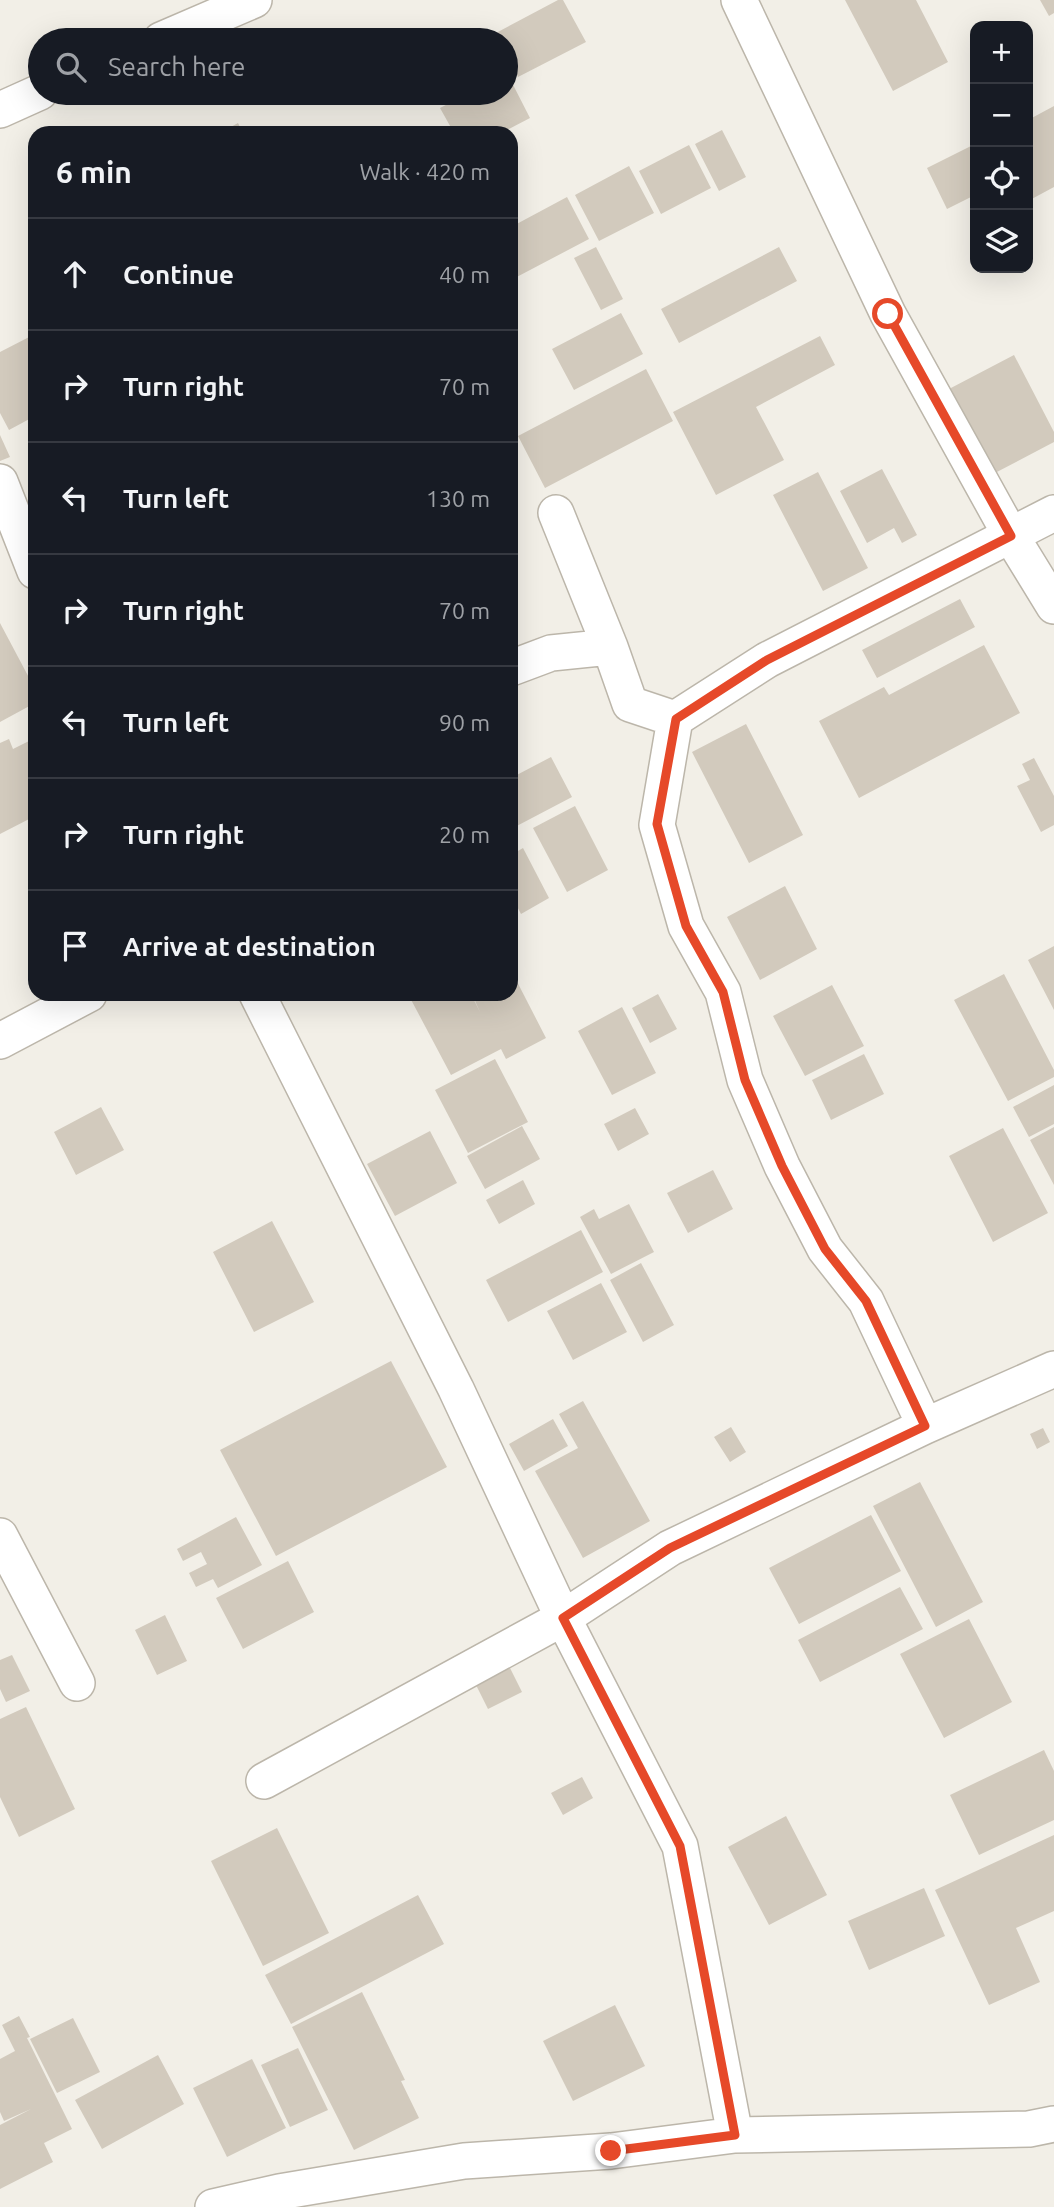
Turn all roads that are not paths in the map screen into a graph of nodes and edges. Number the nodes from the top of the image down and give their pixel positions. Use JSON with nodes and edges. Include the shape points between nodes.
{"nodes":[{"id":1,"x":254,"y":0,"type":"edge"},
{"id":2,"x":738,"y":0,"type":"edge"},
{"id":3,"x":189,"y":28,"type":"edge"},
{"id":4,"x":28,"y":97,"type":"edge"},
{"id":5,"x":0,"y":110,"type":"edge"},
{"id":6,"x":0,"y":482,"type":"edge"},
{"id":7,"x":556,"y":513,"type":"dead end"},
{"id":8,"x":1054,"y":513,"type":"edge"},
{"id":9,"x":1011,"y":536,"type":"junction"},
{"id":10,"x":28,"y":553,"type":"edge"},
{"id":11,"x":1054,"y":606,"type":"edge"},
{"id":12,"x":610,"y":647,"type":"junction"},
{"id":13,"x":518,"y":665,"type":"edge"},
{"id":14,"x":630,"y":704,"type":"junction"},
{"id":15,"x":676,"y":719,"type":"junction"},
{"id":16,"x":665,"y":783,"type":"junction"},
{"id":17,"x":76,"y":1001,"type":"edge"},
{"id":18,"x":261,"y":1001,"type":"edge"},
{"id":19,"x":0,"y":1041,"type":"edge"},
{"id":20,"x":1054,"y":1369,"type":"edge"},
{"id":21,"x":925,"y":1426,"type":"junction"},
{"id":22,"x":0,"y":1536,"type":"edge"},
{"id":23,"x":563,"y":1618,"type":"junction"},
{"id":24,"x":77,"y":1683,"type":"dead end"},
{"id":25,"x":264,"y":1781,"type":"dead end"},
{"id":26,"x":1054,"y":2124,"type":"edge"},
{"id":27,"x":735,"y":2135,"type":"junction"},
{"id":28,"x":213,"y":2207,"type":"edge"}],
"edges":[{"from":1,"to":3,"type":"street"},
{"from":2,"to":9,"type":"street","via":[[888,314]]},
{"from":4,"to":5,"type":"street"},
{"from":6,"to":10,"type":"street"},
{"from":7,"to":12,"type":"street"},
{"from":8,"to":9,"type":"street"},
{"from":9,"to":11,"type":"street"},
{"from":9,"to":15,"type":"street","via":[[767,660]]},
{"from":12,"to":13,"type":"street","via":[[551,653]]},
{"from":12,"to":14,"type":"street"},
{"from":14,"to":15,"type":"street"},
{"from":14,"to":16,"type":"street"},
{"from":15,"to":16,"type":"street"},
{"from":16,"to":21,"type":"street","via":[[657,824],[686,926],[723,992],[745,1080],[825,1249],[866,1301]]},
{"from":17,"to":19,"type":"street"},
{"from":18,"to":23,"type":"street","via":[[456,1389]]},
{"from":20,"to":21,"type":"street"},
{"from":21,"to":23,"type":"street","via":[[670,1548]]},
{"from":22,"to":24,"type":"street"},
{"from":23,"to":25,"type":"street"},
{"from":23,"to":27,"type":"street","via":[[680,1846]]},
{"from":26,"to":27,"type":"street","via":[[1029,2129]]},
{"from":27,"to":28,"type":"street","via":[[611,2151],[464,2161]]}]}
